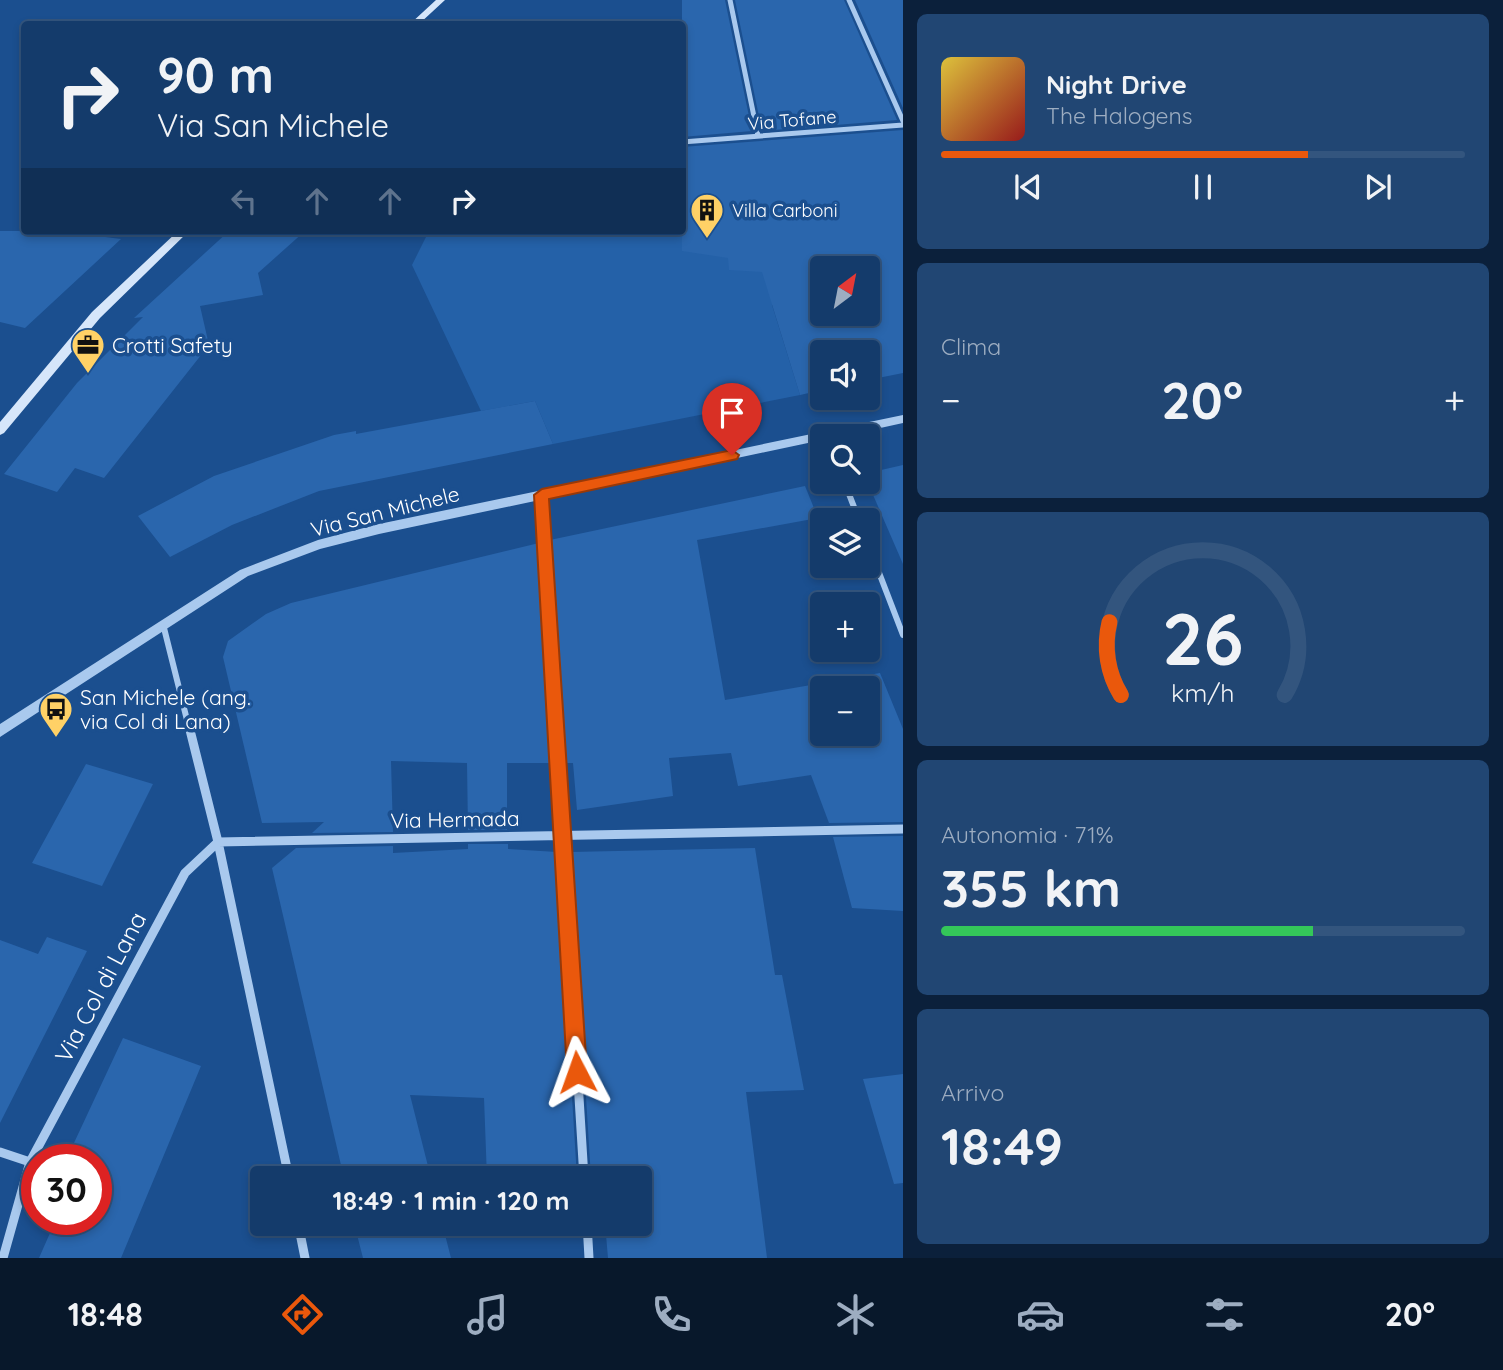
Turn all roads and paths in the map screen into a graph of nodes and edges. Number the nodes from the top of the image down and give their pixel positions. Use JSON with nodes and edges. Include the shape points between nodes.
{"nodes":[{"id":1,"x":441,"y":0,"type":"edge"},
{"id":2,"x":849,"y":0,"type":"edge"},
{"id":3,"x":730,"y":1,"type":"edge"},
{"id":4,"x":417,"y":21,"type":"edge"},
{"id":5,"x":903,"y":123,"type":"edge"},
{"id":6,"x":758,"y":136,"type":"junction"},
{"id":7,"x":686,"y":142,"type":"edge"},
{"id":8,"x":180,"y":235,"type":"edge"},
{"id":9,"x":903,"y":419,"type":"edge"},
{"id":10,"x":880,"y":424,"type":"edge"},
{"id":11,"x":0,"y":430,"type":"edge"},
{"id":12,"x":810,"y":439,"type":"edge"},
{"id":13,"x":542,"y":495,"type":"junction"},
{"id":14,"x":880,"y":575,"type":"edge"},
{"id":15,"x":163,"y":624,"type":"junction"},
{"id":16,"x":903,"y":635,"type":"edge"},
{"id":17,"x":0,"y":732,"type":"edge"},
{"id":18,"x":903,"y":829,"type":"edge"},
{"id":19,"x":561,"y":835,"type":"junction"},
{"id":20,"x":218,"y":842,"type":"junction"},
{"id":21,"x":40,"y":1144,"type":"edge"},
{"id":22,"x":0,"y":1152,"type":"edge"},
{"id":23,"x":21,"y":1159,"type":"edge"},
{"id":24,"x":286,"y":1166,"type":"edge"},
{"id":25,"x":583,"y":1166,"type":"edge"},
{"id":26,"x":21,"y":1194,"type":"edge"},
{"id":27,"x":301,"y":1236,"type":"edge"},
{"id":28,"x":588,"y":1236,"type":"edge"},
{"id":29,"x":3,"y":1258,"type":"edge"},
{"id":30,"x":305,"y":1258,"type":"edge"},
{"id":31,"x":589,"y":1258,"type":"edge"}],
"edges":[{"from":1,"to":4,"type":"main road"},
{"from":2,"to":5,"type":"street"},
{"from":3,"to":6,"type":"street"},
{"from":5,"to":6,"type":"street","name":"Via Tofane"},
{"from":6,"to":7,"type":"street","name":"Via Tofane"},
{"from":8,"to":11,"type":"main road","via":[[96,315]]},
{"from":9,"to":10,"type":"street","name":"Via San Michele"},
{"from":12,"to":13,"type":"street","name":"Via San Michele"},
{"from":13,"to":15,"type":"street","name":"Via San Michele","via":[[318,545],[244,573]]},
{"from":13,"to":19,"type":"street"},
{"from":14,"to":16,"type":"street"},
{"from":15,"to":17,"type":"street","name":"Via San Michele"},
{"from":15,"to":20,"type":"street"},
{"from":18,"to":19,"type":"street","name":"Via Hermada"},
{"from":19,"to":20,"type":"street","name":"Via Hermada"},
{"from":19,"to":25,"type":"street"},
{"from":20,"to":21,"type":"street","name":"Via Col di Lana","via":[[185,873]]},
{"from":20,"to":24,"type":"street"},
{"from":22,"to":23,"type":"street"},
{"from":26,"to":29,"type":"street","name":"Via Col di Lana"},
{"from":27,"to":30,"type":"street"},
{"from":28,"to":31,"type":"street"}]}
